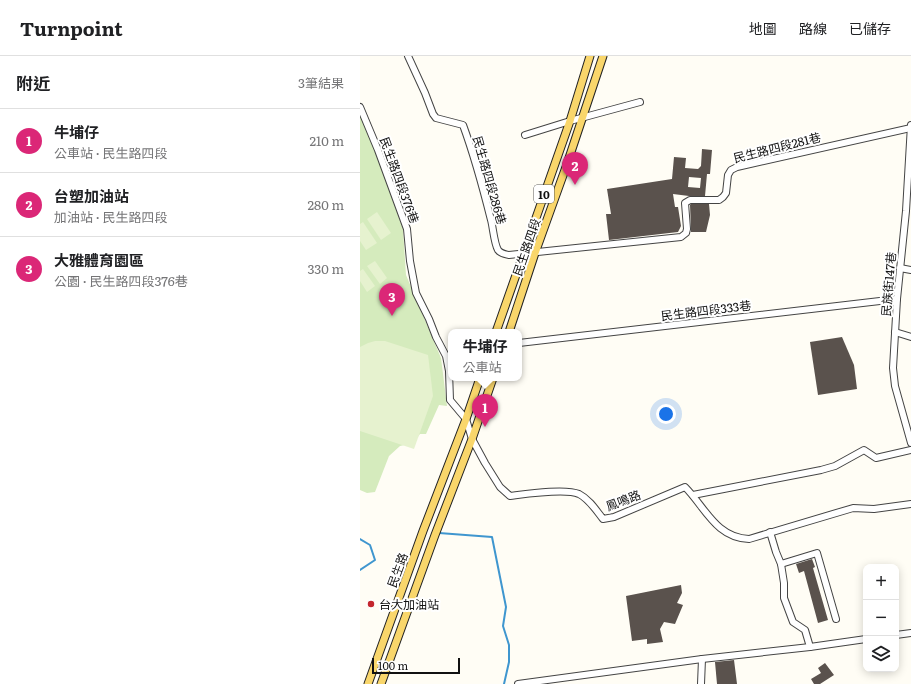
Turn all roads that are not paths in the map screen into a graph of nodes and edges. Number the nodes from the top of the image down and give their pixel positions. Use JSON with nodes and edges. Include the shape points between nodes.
{"nodes":[{"id":1,"x":408,"y":56,"type":"edge"},
{"id":2,"x":590,"y":56,"type":"edge"},
{"id":3,"x":603,"y":56,"type":"edge"},
{"id":4,"x":640,"y":102,"type":"dead end"},
{"id":5,"x":360,"y":106,"type":"edge"},
{"id":6,"x":583,"y":118,"type":"junction"},
{"id":7,"x":570,"y":121,"type":"junction"},
{"id":8,"x":911,"y":125,"type":"edge"},
{"id":9,"x":911,"y":128,"type":"edge"},
{"id":10,"x":525,"y":135,"type":"dead end"},
{"id":11,"x":909,"y":210,"type":"edge"},
{"id":12,"x":524,"y":253,"type":"junction"},
{"id":13,"x":535,"y":253,"type":"junction"},
{"id":14,"x":900,"y":268,"type":"junction"},
{"id":15,"x":911,"y":270,"type":"edge"},
{"id":16,"x":896,"y":299,"type":"junction"},
{"id":17,"x":497,"y":329,"type":"edge"},
{"id":18,"x":510,"y":329,"type":"edge"},
{"id":19,"x":895,"y":332,"type":"junction"},
{"id":20,"x":911,"y":337,"type":"edge"},
{"id":21,"x":522,"y":343,"type":"edge"},
{"id":22,"x":448,"y":366,"type":"edge"},
{"id":23,"x":449,"y":381,"type":"edge"},
{"id":24,"x":479,"y":381,"type":"edge"},
{"id":25,"x":492,"y":381,"type":"edge"},
{"id":26,"x":466,"y":419,"type":"junction"},
{"id":27,"x":472,"y":439,"type":"junction"},
{"id":28,"x":911,"y":443,"type":"edge"},
{"id":29,"x":911,"y":450,"type":"edge"},
{"id":30,"x":693,"y":495,"type":"junction"},
{"id":31,"x":911,"y":504,"type":"edge"},
{"id":32,"x":770,"y":532,"type":"junction"},
{"id":33,"x":781,"y":564,"type":"junction"},
{"id":34,"x":836,"y":619,"type":"dead end"},
{"id":35,"x":911,"y":633,"type":"edge"},
{"id":36,"x":899,"y":635,"type":"edge"},
{"id":37,"x":863,"y":639,"type":"edge"},
{"id":38,"x":810,"y":647,"type":"junction"},
{"id":39,"x":702,"y":660,"type":"junction"},
{"id":40,"x":368,"y":684,"type":"edge"},
{"id":41,"x":381,"y":684,"type":"edge"},
{"id":42,"x":518,"y":684,"type":"edge"},
{"id":43,"x":701,"y":684,"type":"edge"}],
"edges":[{"from":1,"to":12,"type":"street","name":"民生路四段286巷","via":[[436,118],[463,125],[480,177],[497,248],[501,253],[509,255]]},
{"from":2,"to":7,"type":"main road","name":"民生路四段","number":"10"},
{"from":3,"to":6,"type":"main road","name":"民生路四段","number":"10"},
{"from":4,"to":6,"type":"street"},
{"from":5,"to":22,"type":"street","name":"民生路四段376巷","via":[[407,229],[416,293],[446,356]]},
{"from":6,"to":7,"type":"street"},
{"from":6,"to":13,"type":"main road","name":"民生路四段","number":"10"},
{"from":7,"to":10,"type":"street"},
{"from":7,"to":12,"type":"main road","name":"民生路四段","number":"10"},
{"from":8,"to":9,"type":"street","name":"民族街147巷"},
{"from":9,"to":11,"type":"street","name":"民族街147巷"},
{"from":9,"to":13,"type":"street","name":"民生路四段281巷","via":[[730,170],[723,197],[718,200],[690,200],[685,203],[687,229],[681,237]]},
{"from":11,"to":14,"type":"street","name":"民族街147巷"},
{"from":12,"to":13,"type":"street","name":"民生路四段286巷"},
{"from":12,"to":17,"type":"main road","name":"民生路四段","number":"10"},
{"from":13,"to":18,"type":"main road","name":"民生路四段","number":"10"},
{"from":14,"to":15,"type":"street"},
{"from":14,"to":16,"type":"street","name":"民族街147巷"},
{"from":16,"to":19,"type":"street","name":"民族街147巷"},
{"from":16,"to":21,"type":"street","name":"民生路四段333巷"},
{"from":19,"to":20,"type":"street"},
{"from":19,"to":28,"type":"street","name":"民族街147巷","via":[[895,386]]},
{"from":23,"to":26,"type":"street","name":"民生路四段376巷","via":[[450,400]]},
{"from":24,"to":26,"type":"main road"},
{"from":25,"to":27,"type":"main road"},
{"from":26,"to":27,"type":"street","name":"鳳鳴路"},
{"from":26,"to":40,"type":"main road","name":"民生路"},
{"from":27,"to":30,"type":"street","name":"鳳鳴路","via":[[500,486],[510,496],[542,492],[579,494],[591,503],[603,519],[614,517],[685,487]]},
{"from":27,"to":41,"type":"main road","name":"民生路"},
{"from":29,"to":30,"type":"street","via":[[876,458],[864,450],[835,466],[821,470]]},
{"from":30,"to":32,"type":"street","via":[[717,526],[732,536],[749,539]]},
{"from":31,"to":32,"type":"street","via":[[853,508]]},
{"from":32,"to":33,"type":"street"},
{"from":33,"to":34,"type":"street","via":[[817,553]]},
{"from":33,"to":38,"type":"street","via":[[784,598],[794,622],[805,630]]},
{"from":35,"to":36,"type":"street"},
{"from":37,"to":38,"type":"street"},
{"from":38,"to":39,"type":"street"},
{"from":39,"to":42,"type":"street"},
{"from":39,"to":43,"type":"street"}]}
